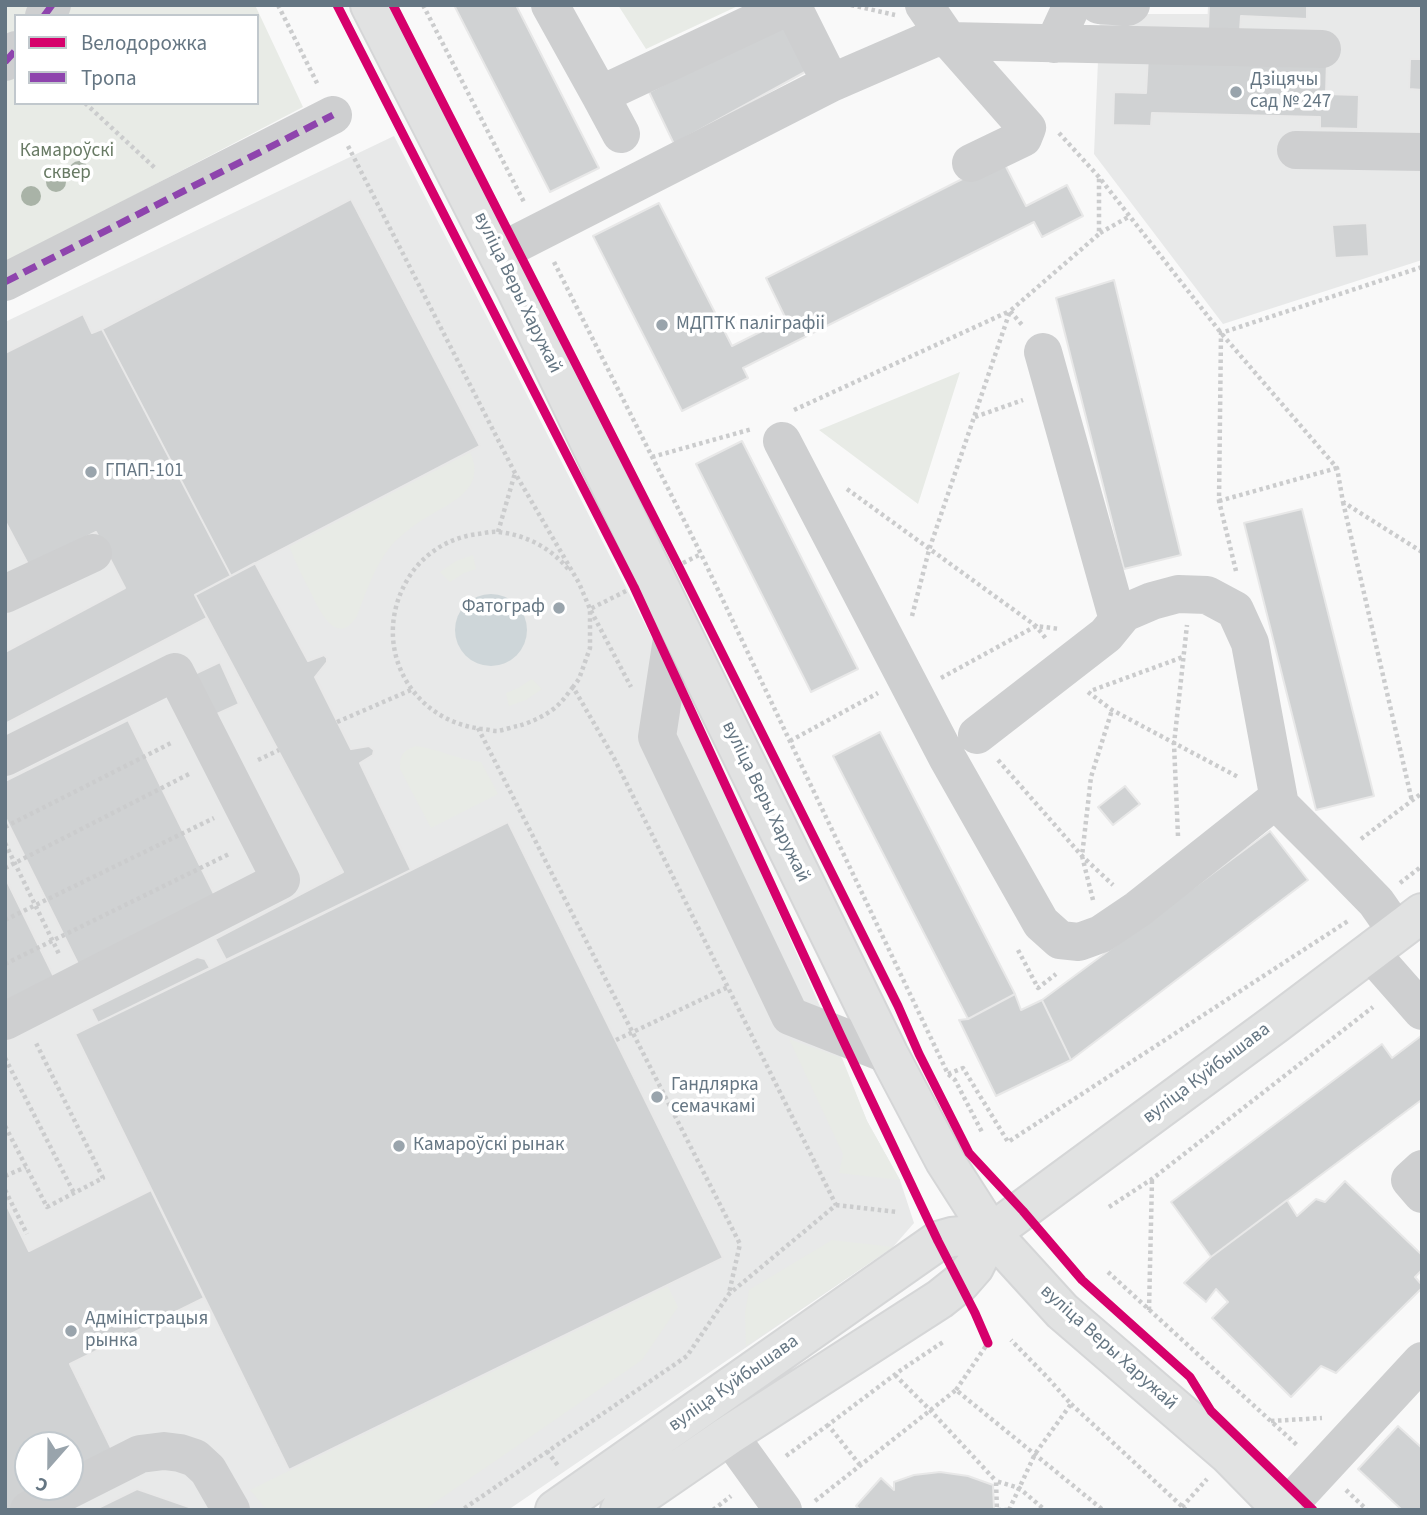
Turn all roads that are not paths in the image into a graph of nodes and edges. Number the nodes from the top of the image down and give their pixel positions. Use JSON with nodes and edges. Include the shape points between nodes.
{"nodes":[{"id":1,"x":370,"y":5,"type":"edge"},
{"id":2,"x":550,"y":5,"type":"edge"},
{"id":3,"x":792,"y":5,"type":"edge"},
{"id":4,"x":1072,"y":5,"type":"edge"},
{"id":5,"x":1098,"y":5,"type":"edge"},
{"id":6,"x":1131,"y":5,"type":"edge"},
{"id":7,"x":929,"y":24,"type":"edge"},
{"id":8,"x":1054,"y":44,"type":"junction"},
{"id":9,"x":1322,"y":49,"type":"dead end"},
{"id":10,"x":831,"y":83,"type":"junction"},
{"id":11,"x":600,"y":95,"type":"junction"},
{"id":12,"x":332,"y":114,"type":"road end"},
{"id":13,"x":621,"y":134,"type":"dead end"},
{"id":14,"x":1297,"y":150,"type":"dead end"},
{"id":15,"x":1422,"y":152,"type":"edge"},
{"id":16,"x":971,"y":163,"type":"dead end"},
{"id":17,"x":498,"y":253,"type":"junction"},
{"id":18,"x":5,"y":282,"type":"edge"},
{"id":19,"x":1043,"y":352,"type":"road end"},
{"id":20,"x":776,"y":426,"type":"road end"},
{"id":21,"x":93,"y":553,"type":"dead end"},
{"id":22,"x":5,"y":594,"type":"edge"},
{"id":23,"x":675,"y":619,"type":"junction"},
{"id":24,"x":1112,"y":628,"type":"junction"},
{"id":25,"x":977,"y":735,"type":"road end"},
{"id":26,"x":5,"y":757,"type":"edge"},
{"id":27,"x":1278,"y":798,"type":"junction"},
{"id":28,"x":1391,"y":925,"type":"edge"},
{"id":29,"x":1410,"y":998,"type":"edge"},
{"id":30,"x":13,"y":1017,"type":"edge"},
{"id":31,"x":889,"y":1055,"type":"junction"},
{"id":32,"x":1422,"y":1169,"type":"edge"},
{"id":33,"x":1422,"y":1194,"type":"edge"},
{"id":34,"x":992,"y":1233,"type":"junction"},
{"id":35,"x":1422,"y":1361,"type":"edge"},
{"id":36,"x":729,"y":1435,"type":"junction"},
{"id":37,"x":798,"y":1506,"type":"edge"},
{"id":38,"x":29,"y":1510,"type":"edge"},
{"id":39,"x":231,"y":1510,"type":"edge"},
{"id":40,"x":555,"y":1510,"type":"edge"},
{"id":41,"x":620,"y":1510,"type":"edge"},
{"id":42,"x":1284,"y":1510,"type":"edge"}],
"edges":[{"from":1,"to":17,"type":"main road","name":"вуліца Веры Харужай"},
{"from":2,"to":11,"type":"street"},
{"from":3,"to":10,"type":"street"},
{"from":3,"to":11,"type":"street"},
{"from":4,"to":8,"type":"street"},
{"from":5,"to":6,"type":"street"},
{"from":7,"to":8,"type":"street"},
{"from":7,"to":10,"type":"street"},
{"from":7,"to":16,"type":"street","via":[[1027,128],[1023,138]]},
{"from":8,"to":9,"type":"street"},
{"from":10,"to":17,"type":"street"},
{"from":11,"to":13,"type":"street"},
{"from":12,"to":18,"type":"street"},
{"from":14,"to":15,"type":"street"},
{"from":17,"to":23,"type":"main road","name":"вуліца Веры Харужай"},
{"from":19,"to":24,"type":"street"},
{"from":20,"to":27,"type":"street","via":[[948,759],[1041,923],[1060,940],[1079,942],[1101,934]]},
{"from":21,"to":22,"type":"street"},
{"from":23,"to":31,"type":"main road","name":"вуліца Веры Харужай"},
{"from":23,"to":31,"type":"street","via":[[657,737],[790,1016]]},
{"from":24,"to":25,"type":"street"},
{"from":24,"to":27,"type":"street","via":[[1124,613],[1178,594],[1207,595],[1236,610],[1251,643]]},
{"from":26,"to":30,"type":"street","via":[[175,672],[281,880]]},
{"from":27,"to":28,"type":"street"},
{"from":28,"to":29,"type":"street"},
{"from":28,"to":34,"type":"main road","name":"вуліца Куйбышава"},
{"from":31,"to":34,"type":"main road","name":"вуліца Веры Харужай","via":[[945,1161]]},
{"from":32,"to":33,"type":"street","via":[[1410,1180]]},
{"from":34,"to":36,"type":"main road","name":"вуліца Куйбышава","via":[[974,1267],[940,1299]]},
{"from":34,"to":40,"type":"main road","name":"вуліца Куйбышава","via":[[938,1241]]},
{"from":34,"to":42,"type":"main road","name":"вуліца Веры Харужай","via":[[1062,1311],[1228,1454]]},
{"from":35,"to":42,"type":"street"},
{"from":36,"to":37,"type":"street"},
{"from":36,"to":41,"type":"main road","name":"вуліца Куйбышава"},
{"from":38,"to":39,"type":"street","via":[[140,1454],[163,1451],[195,1458],[208,1470]]}]}
